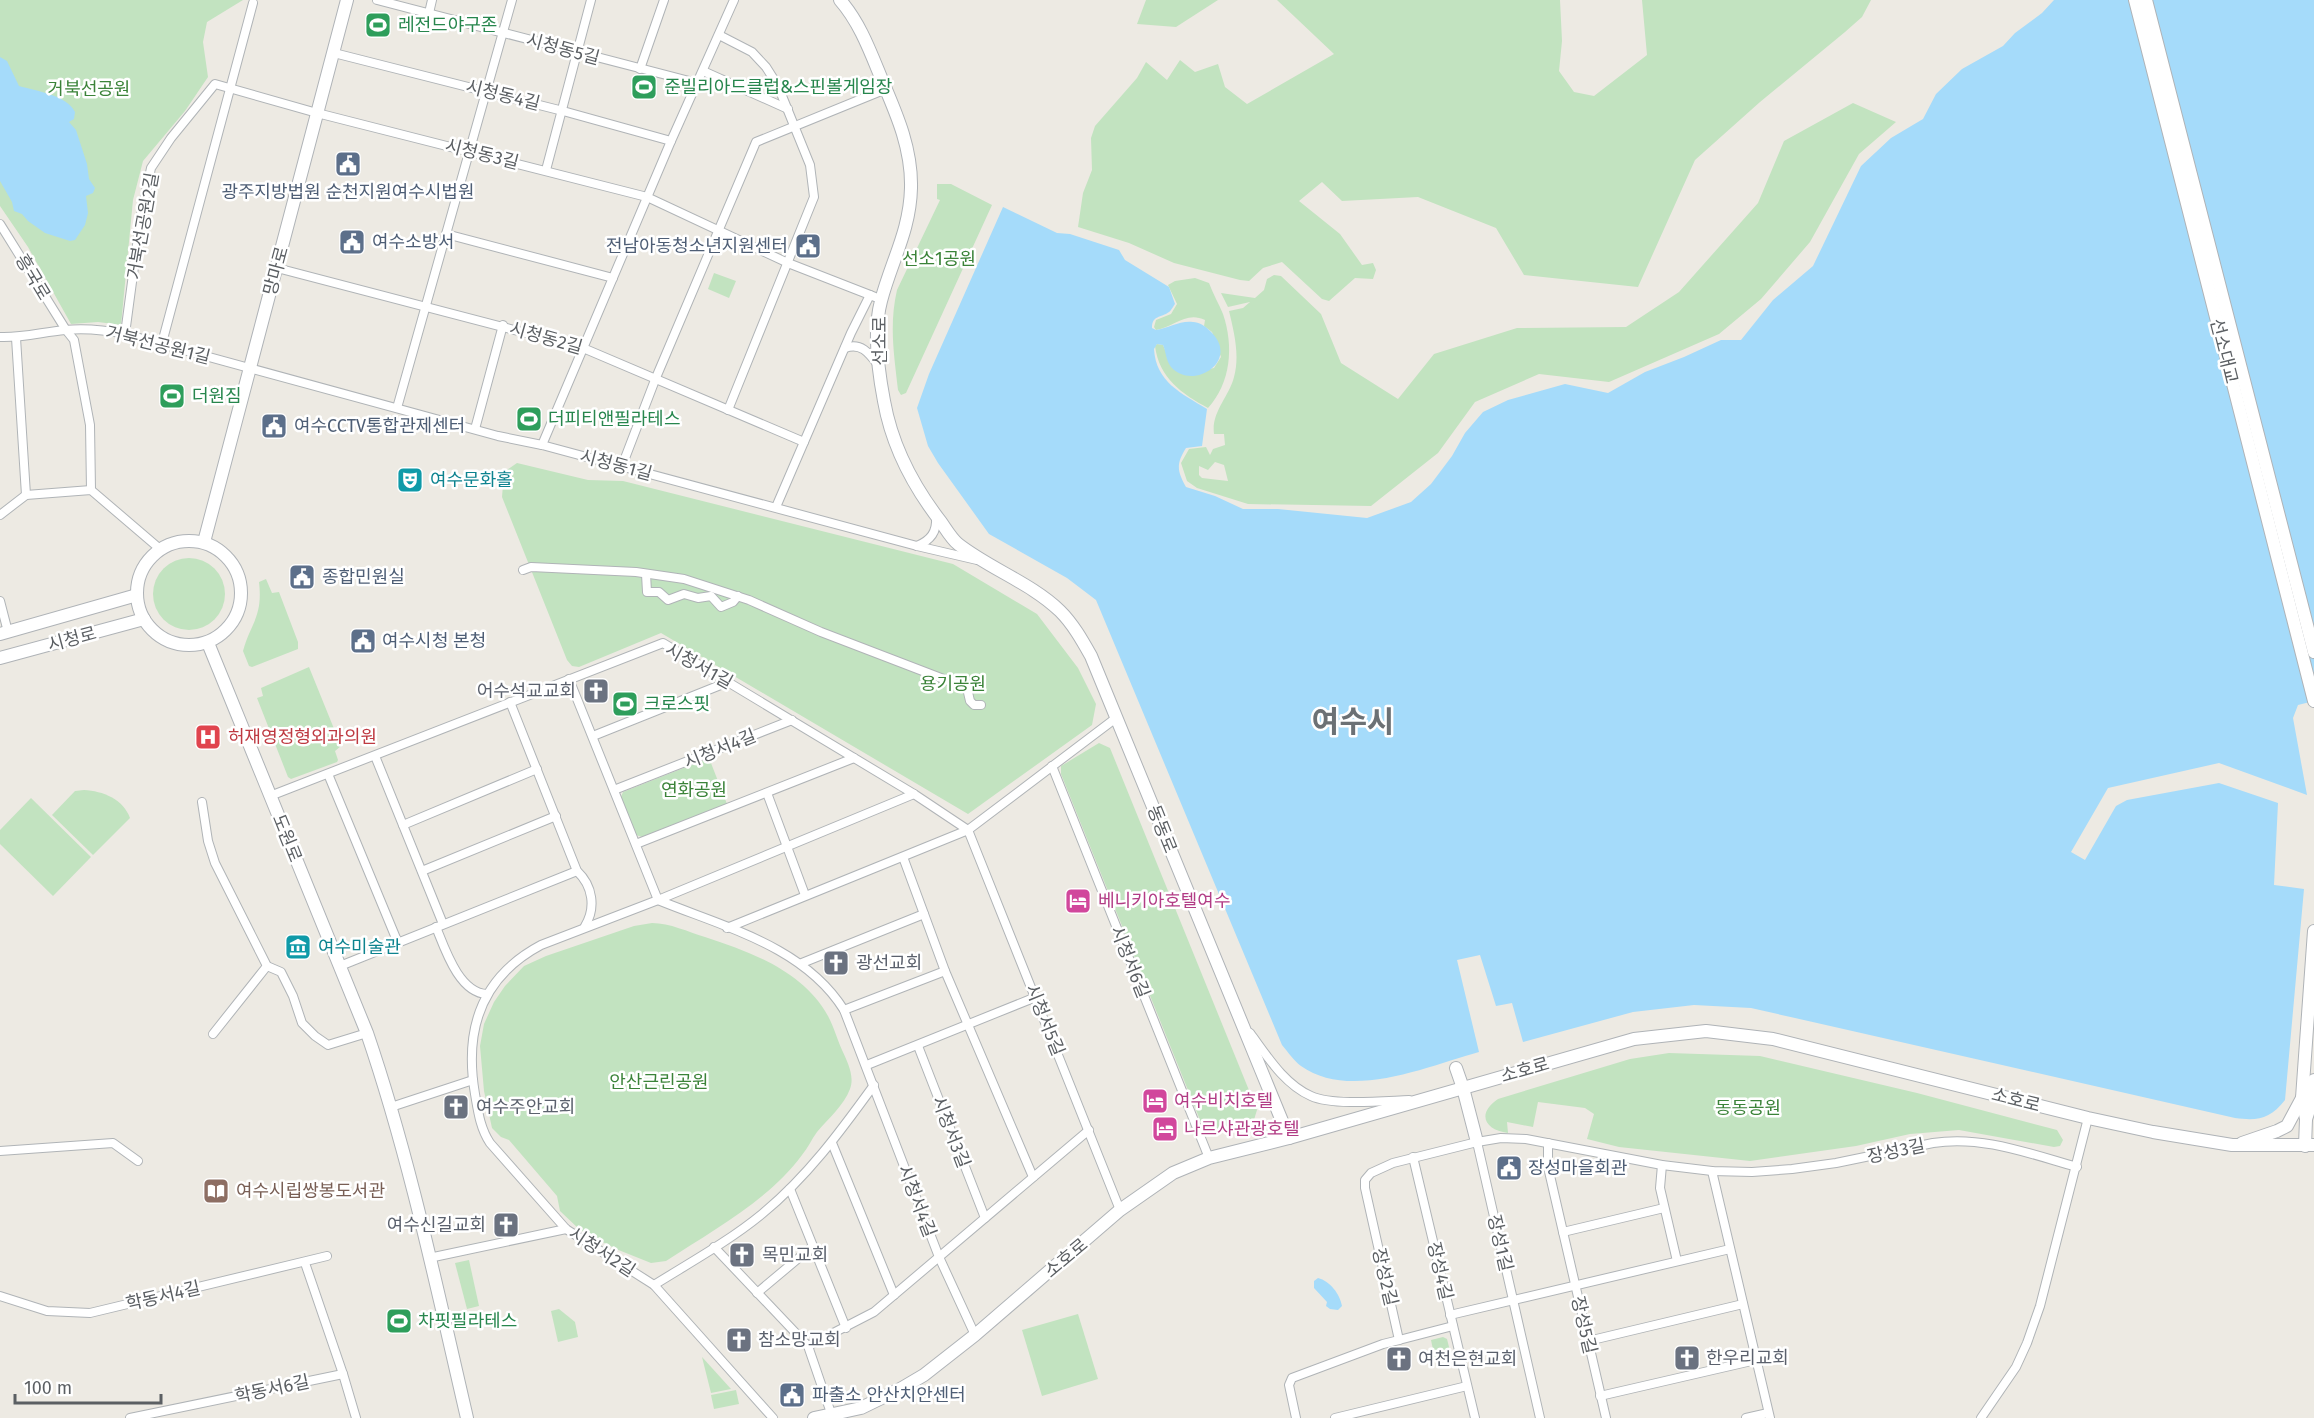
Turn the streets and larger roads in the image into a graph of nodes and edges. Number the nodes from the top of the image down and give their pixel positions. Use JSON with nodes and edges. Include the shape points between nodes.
{"nodes":[{"id":1,"x":347,"y":0,"type":"edge"},
{"id":2,"x":377,"y":0,"type":"edge"},
{"id":3,"x":432,"y":0,"type":"edge"},
{"id":4,"x":512,"y":0,"type":"edge"},
{"id":5,"x":591,"y":0,"type":"edge"},
{"id":6,"x":664,"y":0,"type":"edge"},
{"id":7,"x":734,"y":0,"type":"edge"},
{"id":8,"x":840,"y":0,"type":"edge"},
{"id":9,"x":2135,"y":0,"type":"edge"},
{"id":10,"x":2146,"y":0,"type":"edge"},
{"id":11,"x":253,"y":3,"type":"dead end"},
{"id":12,"x":429,"y":13,"type":"junction"},
{"id":13,"x":503,"y":33,"type":"junction"},
{"id":14,"x":719,"y":35,"type":"junction"},
{"id":15,"x":334,"y":53,"type":"junction"},
{"id":16,"x":579,"y":53,"type":"junction"},
{"id":17,"x":640,"y":69,"type":"junction"},
{"id":18,"x":703,"y":71,"type":"junction"},
{"id":19,"x":697,"y":83,"type":"junction"},
{"id":20,"x":231,"y":88,"type":"junction"},
{"id":21,"x":886,"y":89,"type":"junction"},
{"id":22,"x":487,"y":91,"type":"junction"},
{"id":23,"x":788,"y":108,"type":"junction"},
{"id":24,"x":563,"y":111,"type":"junction"},
{"id":25,"x":317,"y":112,"type":"junction"},
{"id":26,"x":795,"y":126,"type":"junction"},
{"id":27,"x":671,"y":141,"type":"junction"},
{"id":28,"x":469,"y":151,"type":"junction"},
{"id":29,"x":546,"y":170,"type":"junction"},
{"id":30,"x":647,"y":197,"type":"junction"},
{"id":31,"x":0,"y":224,"type":"edge"},
{"id":32,"x":717,"y":230,"type":"junction"},
{"id":33,"x":446,"y":234,"type":"junction"},
{"id":34,"x":788,"y":263,"type":"junction"},
{"id":35,"x":277,"y":268,"type":"junction"},
{"id":36,"x":613,"y":278,"type":"junction"},
{"id":37,"x":876,"y":297,"type":"junction"},
{"id":38,"x":426,"y":305,"type":"junction"},
{"id":39,"x":503,"y":325,"type":"junction"},
{"id":40,"x":66,"y":330,"type":"junction"},
{"id":41,"x":125,"y":334,"type":"junction"},
{"id":42,"x":0,"y":337,"type":"edge"},
{"id":43,"x":16,"y":338,"type":"junction"},
{"id":44,"x":162,"y":343,"type":"junction"},
{"id":45,"x":583,"y":348,"type":"junction"},
{"id":46,"x":845,"y":348,"type":"junction"},
{"id":47,"x":879,"y":366,"type":"junction"},
{"id":48,"x":249,"y":368,"type":"junction"},
{"id":49,"x":655,"y":380,"type":"junction"},
{"id":50,"x":397,"y":408,"type":"junction"},
{"id":51,"x":728,"y":410,"type":"junction"},
{"id":52,"x":476,"y":429,"type":"junction"},
{"id":53,"x":804,"y":442,"type":"junction"},
{"id":54,"x":542,"y":445,"type":"junction"},
{"id":55,"x":622,"y":466,"type":"junction"},
{"id":56,"x":92,"y":490,"type":"junction"},
{"id":57,"x":26,"y":495,"type":"junction"},
{"id":58,"x":776,"y":507,"type":"junction"},
{"id":59,"x":0,"y":515,"type":"edge"},
{"id":60,"x":936,"y":516,"type":"junction"},
{"id":61,"x":204,"y":542,"type":"junction"},
{"id":62,"x":917,"y":546,"type":"junction"},
{"id":63,"x":160,"y":549,"type":"junction"},
{"id":64,"x":983,"y":561,"type":"junction"},
{"id":65,"x":523,"y":570,"type":"dead end"},
{"id":66,"x":646,"y":574,"type":"junction"},
{"id":67,"x":137,"y":596,"type":"junction"},
{"id":68,"x":738,"y":596,"type":"junction"},
{"id":69,"x":0,"y":601,"type":"edge"},
{"id":70,"x":144,"y":619,"type":"junction"},
{"id":71,"x":4,"y":633,"type":"edge"},
{"id":72,"x":208,"y":643,"type":"junction"},
{"id":73,"x":2314,"y":652,"type":"edge"},
{"id":74,"x":0,"y":658,"type":"edge"},
{"id":75,"x":569,"y":679,"type":"junction"},
{"id":76,"x":728,"y":682,"type":"junction"},
{"id":77,"x":2314,"y":701,"type":"edge"},
{"id":78,"x":510,"y":702,"type":"junction"},
{"id":79,"x":981,"y":705,"type":"dead end"},
{"id":80,"x":1116,"y":718,"type":"junction"},
{"id":81,"x":792,"y":720,"type":"junction"},
{"id":82,"x":593,"y":736,"type":"junction"},
{"id":83,"x":375,"y":756,"type":"junction"},
{"id":84,"x":854,"y":758,"type":"junction"},
{"id":85,"x":1052,"y":766,"type":"junction"},
{"id":86,"x":537,"y":769,"type":"junction"},
{"id":87,"x":328,"y":774,"type":"junction"},
{"id":88,"x":614,"y":790,"type":"junction"},
{"id":89,"x":767,"y":793,"type":"junction"},
{"id":90,"x":914,"y":794,"type":"junction"},
{"id":91,"x":270,"y":795,"type":"junction"},
{"id":92,"x":202,"y":802,"type":"dead end"},
{"id":93,"x":556,"y":816,"type":"junction"},
{"id":94,"x":403,"y":825,"type":"junction"},
{"id":95,"x":968,"y":830,"type":"junction"},
{"id":96,"x":636,"y":844,"type":"junction"},
{"id":97,"x":787,"y":846,"type":"junction"},
{"id":98,"x":903,"y":857,"type":"junction"},
{"id":99,"x":422,"y":871,"type":"junction"},
{"id":100,"x":577,"y":871,"type":"junction"},
{"id":101,"x":805,"y":895,"type":"junction"},
{"id":102,"x":658,"y":900,"type":"junction"},
{"id":103,"x":924,"y":914,"type":"junction"},
{"id":104,"x":440,"y":926,"type":"junction"},
{"id":105,"x":585,"y":927,"type":"junction"},
{"id":106,"x":727,"y":928,"type":"junction"},
{"id":107,"x":2314,"y":931,"type":"edge"},
{"id":108,"x":398,"y":943,"type":"junction"},
{"id":109,"x":801,"y":963,"type":"junction"},
{"id":110,"x":267,"y":966,"type":"junction"},
{"id":111,"x":340,"y":966,"type":"junction"},
{"id":112,"x":945,"y":971,"type":"junction"},
{"id":113,"x":487,"y":994,"type":"junction"},
{"id":114,"x":1036,"y":997,"type":"junction"},
{"id":115,"x":844,"y":1010,"type":"junction"},
{"id":116,"x":1241,"y":1021,"type":"junction"},
{"id":117,"x":968,"y":1025,"type":"junction"},
{"id":118,"x":367,"y":1033,"type":"junction"},
{"id":119,"x":213,"y":1034,"type":"dead end"},
{"id":120,"x":918,"y":1046,"type":"junction"},
{"id":121,"x":867,"y":1065,"type":"junction"},
{"id":122,"x":1456,"y":1068,"type":"dead end"},
{"id":123,"x":472,"y":1080,"type":"junction"},
{"id":124,"x":2314,"y":1080,"type":"edge"},
{"id":125,"x":874,"y":1085,"type":"junction"},
{"id":126,"x":1463,"y":1088,"type":"junction"},
{"id":127,"x":1422,"y":1100,"type":"junction"},
{"id":128,"x":2310,"y":1100,"type":"edge"},
{"id":129,"x":391,"y":1107,"type":"junction"},
{"id":130,"x":2088,"y":1118,"type":"junction"},
{"id":131,"x":1089,"y":1130,"type":"junction"},
{"id":132,"x":1288,"y":1138,"type":"junction"},
{"id":133,"x":1477,"y":1142,"type":"junction"},
{"id":134,"x":832,"y":1143,"type":"junction"},
{"id":135,"x":1548,"y":1143,"type":"junction"},
{"id":136,"x":2232,"y":1145,"type":"junction"},
{"id":137,"x":2309,"y":1146,"type":"edge"},
{"id":138,"x":0,"y":1151,"type":"edge"},
{"id":139,"x":1413,"y":1157,"type":"junction"},
{"id":140,"x":1209,"y":1158,"type":"junction"},
{"id":141,"x":138,"y":1161,"type":"dead end"},
{"id":142,"x":1662,"y":1166,"type":"junction"},
{"id":143,"x":2077,"y":1167,"type":"junction"},
{"id":144,"x":1712,"y":1171,"type":"junction"},
{"id":145,"x":1033,"y":1177,"type":"junction"},
{"id":146,"x":790,"y":1189,"type":"junction"},
{"id":147,"x":1664,"y":1208,"type":"junction"},
{"id":148,"x":1120,"y":1210,"type":"junction"},
{"id":149,"x":985,"y":1218,"type":"junction"},
{"id":150,"x":566,"y":1229,"type":"junction"},
{"id":151,"x":1563,"y":1232,"type":"junction"},
{"id":152,"x":813,"y":1246,"type":"junction"},
{"id":153,"x":714,"y":1247,"type":"junction"},
{"id":154,"x":1730,"y":1249,"type":"junction"},
{"id":155,"x":327,"y":1256,"type":"dead end"},
{"id":156,"x":939,"y":1257,"type":"junction"},
{"id":157,"x":429,"y":1258,"type":"junction"},
{"id":158,"x":1677,"y":1261,"type":"junction"},
{"id":159,"x":305,"y":1263,"type":"junction"},
{"id":160,"x":654,"y":1285,"type":"junction"},
{"id":161,"x":1575,"y":1286,"type":"junction"},
{"id":162,"x":757,"y":1293,"type":"junction"},
{"id":163,"x":894,"y":1295,"type":"junction"},
{"id":164,"x":0,"y":1296,"type":"edge"},
{"id":165,"x":1514,"y":1300,"type":"junction"},
{"id":166,"x":1743,"y":1304,"type":"junction"},
{"id":167,"x":1450,"y":1315,"type":"junction"},
{"id":168,"x":1453,"y":1326,"type":"junction"},
{"id":169,"x":846,"y":1328,"type":"junction"},
{"id":170,"x":975,"y":1335,"type":"junction"},
{"id":171,"x":1399,"y":1340,"type":"junction"},
{"id":172,"x":1588,"y":1341,"type":"junction"},
{"id":173,"x":808,"y":1346,"type":"junction"},
{"id":174,"x":1756,"y":1360,"type":"junction"},
{"id":175,"x":343,"y":1374,"type":"junction"},
{"id":176,"x":1467,"y":1386,"type":"junction"},
{"id":177,"x":1600,"y":1396,"type":"junction"},
{"id":178,"x":1769,"y":1415,"type":"edge"},
{"id":179,"x":832,"y":1416,"type":"junction"},
{"id":180,"x":130,"y":1418,"type":"edge"},
{"id":181,"x":356,"y":1418,"type":"edge"},
{"id":182,"x":467,"y":1418,"type":"edge"},
{"id":183,"x":773,"y":1418,"type":"edge"},
{"id":184,"x":814,"y":1418,"type":"edge"},
{"id":185,"x":1296,"y":1418,"type":"edge"},
{"id":186,"x":1335,"y":1418,"type":"edge"},
{"id":187,"x":1475,"y":1418,"type":"edge"},
{"id":188,"x":1540,"y":1418,"type":"edge"},
{"id":189,"x":1606,"y":1418,"type":"edge"},
{"id":190,"x":1746,"y":1418,"type":"edge"},
{"id":191,"x":1981,"y":1418,"type":"edge"}],
"edges":[{"from":1,"to":15,"type":"street","name":"망마로"},
{"from":2,"to":12,"type":"street","name":"시청동5길"},
{"from":3,"to":12,"type":"street"},
{"from":4,"to":13,"type":"street"},
{"from":5,"to":16,"type":"street"},
{"from":6,"to":17,"type":"street"},
{"from":7,"to":14,"type":"street"},
{"from":8,"to":21,"type":"street","name":"선소로","via":[[864,36]]},
{"from":9,"to":77,"type":"street","name":"선소대교"},
{"from":10,"to":73,"type":"street","name":"선소대교"},
{"from":11,"to":20,"type":"street"},
{"from":12,"to":13,"type":"street","name":"시청동5길"},
{"from":13,"to":16,"type":"street","name":"시청동5길"},
{"from":13,"to":22,"type":"street"},
{"from":14,"to":18,"type":"street"},
{"from":14,"to":23,"type":"street","via":[[752,52],[766,67]]},
{"from":15,"to":22,"type":"street","name":"시청동4길"},
{"from":15,"to":25,"type":"street","name":"망마로"},
{"from":16,"to":17,"type":"street","name":"시청동5길"},
{"from":16,"to":24,"type":"street"},
{"from":17,"to":19,"type":"street","name":"시청동5길"},
{"from":18,"to":19,"type":"street"},
{"from":18,"to":23,"type":"street"},
{"from":19,"to":27,"type":"street"},
{"from":20,"to":25,"type":"street"},
{"from":20,"to":41,"type":"street","name":"거북선공원2길","via":[[215,84],[151,168]]},
{"from":20,"to":44,"type":"street"},
{"from":21,"to":26,"type":"street"},
{"from":21,"to":37,"type":"street","name":"선소로","via":[[907,146],[911,187],[903,241]]},
{"from":22,"to":24,"type":"street","name":"시청동4길"},
{"from":22,"to":28,"type":"street"},
{"from":23,"to":26,"type":"street"},
{"from":24,"to":27,"type":"street","name":"시청동4길"},
{"from":24,"to":29,"type":"street"},
{"from":25,"to":28,"type":"street","name":"시청동3길"},
{"from":25,"to":35,"type":"street","name":"망마로"},
{"from":26,"to":32,"type":"street","via":[[756,142]]},
{"from":26,"to":34,"type":"street","via":[[810,165],[814,197]]},
{"from":27,"to":30,"type":"street"},
{"from":28,"to":29,"type":"street","name":"시청동3길"},
{"from":28,"to":33,"type":"street"},
{"from":29,"to":30,"type":"street","name":"시청동3길"},
{"from":30,"to":32,"type":"street","name":"시청동3길"},
{"from":30,"to":36,"type":"street"},
{"from":31,"to":40,"type":"street","name":"흥국로"},
{"from":32,"to":34,"type":"street","name":"시청동3길"},
{"from":32,"to":49,"type":"street"},
{"from":33,"to":36,"type":"street"},
{"from":33,"to":38,"type":"street"},
{"from":34,"to":37,"type":"street","name":"시청동3길"},
{"from":34,"to":51,"type":"street"},
{"from":35,"to":38,"type":"street","name":"시청동2길"},
{"from":35,"to":48,"type":"street","name":"망마로"},
{"from":36,"to":45,"type":"street"},
{"from":37,"to":46,"type":"street"},
{"from":37,"to":47,"type":"street","name":"선소로"},
{"from":38,"to":39,"type":"street","name":"시청동2길"},
{"from":38,"to":50,"type":"street"},
{"from":39,"to":45,"type":"street","name":"시청동2길"},
{"from":39,"to":52,"type":"street"},
{"from":40,"to":41,"type":"street","name":"거북선공원1길","via":[[102,329]]},
{"from":40,"to":43,"type":"street","name":"거북선공원1길"},
{"from":40,"to":56,"type":"street","via":[[74,340],[90,425]]},
{"from":41,"to":44,"type":"street","name":"거북선공원1길"},
{"from":42,"to":43,"type":"street","name":"거북선공원1길"},
{"from":43,"to":57,"type":"street"},
{"from":44,"to":48,"type":"street","name":"거북선공원1길"},
{"from":45,"to":49,"type":"street","name":"시청동2길"},
{"from":45,"to":54,"type":"street"},
{"from":46,"to":47,"type":"street","via":[[861,347]]},
{"from":46,"to":53,"type":"street"},
{"from":47,"to":60,"type":"street","name":"선소로","via":[[883,400],[896,447]]},
{"from":48,"to":50,"type":"street","name":"시청동1길"},
{"from":48,"to":61,"type":"street","name":"망마로"},
{"from":49,"to":51,"type":"street","name":"시청동2길"},
{"from":49,"to":55,"type":"street"},
{"from":50,"to":52,"type":"street","name":"시청동1길"},
{"from":51,"to":53,"type":"street","name":"시청동2길"},
{"from":52,"to":54,"type":"street","name":"시청동1길"},
{"from":53,"to":58,"type":"street"},
{"from":54,"to":55,"type":"street","name":"시청동1길"},
{"from":55,"to":58,"type":"street","name":"시청동1길"},
{"from":56,"to":57,"type":"street"},
{"from":56,"to":63,"type":"street"},
{"from":57,"to":59,"type":"street"},
{"from":58,"to":62,"type":"street","name":"시청동1길"},
{"from":60,"to":62,"type":"street","via":[[934,532]]},
{"from":60,"to":64,"type":"street","name":"선소로","via":[[956,542]]},
{"from":61,"to":63,"type":"street","via":[[182,541]]},
{"from":61,"to":72,"type":"street","via":[[232,562],[242,591],[237,617],[220,637]]},
{"from":62,"to":64,"type":"street","name":"시청동1길"},
{"from":63,"to":67,"type":"street","via":[[142,569]]},
{"from":64,"to":80,"type":"street","name":"동동로","via":[[1059,610],[1096,666]]},
{"from":65,"to":66,"type":"street","via":[[531,567]]},
{"from":66,"to":68,"type":"street","via":[[684,579]]},
{"from":66,"to":68,"type":"street","via":[[647,591],[659,592],[668,600],[684,594],[711,597],[721,606]]},
{"from":67,"to":70,"type":"street"},
{"from":67,"to":71,"type":"street","name":"시청로"},
{"from":68,"to":79,"type":"street","via":[[967,688],[970,701]]},
{"from":69,"to":71,"type":"street"},
{"from":70,"to":72,"type":"street","via":[[171,643]]},
{"from":70,"to":74,"type":"street","name":"시청로"},
{"from":72,"to":91,"type":"street","name":"도원로"},
{"from":75,"to":76,"type":"street","name":"시청서1길","via":[[663,643]]},
{"from":75,"to":78,"type":"street","name":"시청서1길"},
{"from":75,"to":82,"type":"street"},
{"from":76,"to":81,"type":"street","name":"시청서1길"},
{"from":76,"to":82,"type":"street"},
{"from":78,"to":83,"type":"street","name":"시청서1길"},
{"from":78,"to":86,"type":"street"},
{"from":80,"to":85,"type":"street"},
{"from":80,"to":116,"type":"street","name":"동동로"},
{"from":81,"to":84,"type":"street","name":"시청서1길"},
{"from":81,"to":88,"type":"street","name":"시청서4길"},
{"from":82,"to":88,"type":"street"},
{"from":83,"to":87,"type":"street","name":"시청서1길"},
{"from":83,"to":94,"type":"street"},
{"from":84,"to":89,"type":"street"},
{"from":84,"to":90,"type":"street","name":"시청서1길"},
{"from":85,"to":95,"type":"street"},
{"from":85,"to":140,"type":"street","name":"시청서6길"},
{"from":86,"to":93,"type":"street"},
{"from":86,"to":94,"type":"street"},
{"from":87,"to":91,"type":"street","name":"시청서1길"},
{"from":87,"to":108,"type":"street"},
{"from":88,"to":96,"type":"street"},
{"from":89,"to":96,"type":"street"},
{"from":89,"to":97,"type":"street"},
{"from":90,"to":95,"type":"street","name":"시청서1길"},
{"from":90,"to":97,"type":"street"},
{"from":91,"to":111,"type":"street","name":"도원로"},
{"from":92,"to":110,"type":"street","via":[[215,863]]},
{"from":93,"to":99,"type":"street"},
{"from":93,"to":100,"type":"street"},
{"from":94,"to":99,"type":"street"},
{"from":95,"to":98,"type":"street"},
{"from":95,"to":114,"type":"street","name":"시청서5길"},
{"from":96,"to":102,"type":"street"},
{"from":97,"to":101,"type":"street"},
{"from":97,"to":102,"type":"street"},
{"from":98,"to":101,"type":"street"},
{"from":98,"to":103,"type":"street"},
{"from":99,"to":104,"type":"street"},
{"from":100,"to":104,"type":"street"},
{"from":100,"to":105,"type":"street","via":[[593,905]]},
{"from":101,"to":106,"type":"street"},
{"from":102,"to":105,"type":"street","name":"시청서2길"},
{"from":102,"to":106,"type":"street","name":"시청서4길"},
{"from":103,"to":109,"type":"street"},
{"from":103,"to":112,"type":"street"},
{"from":104,"to":108,"type":"street"},
{"from":104,"to":113,"type":"street","via":[[447,955],[464,982],[477,993]]},
{"from":105,"to":113,"type":"street","name":"시청서2길","via":[[525,954]]},
{"from":106,"to":109,"type":"street","name":"시청서4길"},
{"from":107,"to":128,"type":"street"},
{"from":108,"to":111,"type":"street"},
{"from":109,"to":115,"type":"street","name":"시청서4길","via":[[817,976]]},
{"from":110,"to":118,"type":"street","via":[[280,972],[302,1023],[326,1044]]},
{"from":110,"to":119,"type":"street"},
{"from":111,"to":118,"type":"street","name":"도원로"},
{"from":112,"to":115,"type":"street"},
{"from":112,"to":117,"type":"street"},
{"from":113,"to":123,"type":"street","name":"시청서2길","via":[[473,1034]]},
{"from":114,"to":117,"type":"street"},
{"from":114,"to":131,"type":"street","name":"시청서5길"},
{"from":115,"to":121,"type":"street","name":"시청서4길"},
{"from":116,"to":127,"type":"street","via":[[1287,1080],[1312,1097],[1341,1101]]},
{"from":116,"to":132,"type":"street","name":"동동로"},
{"from":117,"to":120,"type":"street"},
{"from":117,"to":145,"type":"street"},
{"from":118,"to":129,"type":"street","name":"도원로"},
{"from":120,"to":121,"type":"street"},
{"from":120,"to":149,"type":"street","name":"시청서3길"},
{"from":121,"to":125,"type":"street","name":"시청서4길"},
{"from":122,"to":126,"type":"street","name":"장성1길"},
{"from":123,"to":129,"type":"street"},
{"from":123,"to":150,"type":"street","name":"시청서2길","via":[[485,1135]]},
{"from":124,"to":128,"type":"street"},
{"from":125,"to":134,"type":"street"},
{"from":125,"to":156,"type":"street","name":"시청서4길"},
{"from":126,"to":127,"type":"street","name":"소호로"},
{"from":126,"to":130,"type":"street","name":"소호로","via":[[1634,1039],[1706,1031],[1773,1039]]},
{"from":126,"to":133,"type":"street","name":"장성1길"},
{"from":127,"to":132,"type":"street","name":"소호로"},
{"from":128,"to":136,"type":"street","via":[[2287,1126]]},
{"from":128,"to":137,"type":"street","via":[[2306,1119]]},
{"from":129,"to":157,"type":"street","name":"도원로"},
{"from":130,"to":136,"type":"street","name":"소호로"},
{"from":130,"to":143,"type":"street"},
{"from":131,"to":145,"type":"street"},
{"from":131,"to":148,"type":"street","name":"시청서5길"},
{"from":132,"to":140,"type":"street","name":"소호로"},
{"from":133,"to":135,"type":"street","name":"장성3길","via":[[1501,1138]]},
{"from":133,"to":139,"type":"street","name":"장성2길"},
{"from":133,"to":165,"type":"street","name":"장성1길"},
{"from":134,"to":146,"type":"street"},
{"from":134,"to":163,"type":"street"},
{"from":135,"to":142,"type":"street","name":"장성3길"},
{"from":135,"to":151,"type":"street","name":"장성5길","via":[[1548,1167]]},
{"from":136,"to":137,"type":"street","name":"소호로"},
{"from":138,"to":141,"type":"street","via":[[113,1143]]},
{"from":139,"to":167,"type":"street","name":"장성4길"},
{"from":139,"to":171,"type":"street","name":"장성2길","via":[[1375,1170],[1365,1184]]},
{"from":140,"to":148,"type":"street","name":"소호로","via":[[1173,1173]]},
{"from":142,"to":144,"type":"street","name":"장성3길"},
{"from":142,"to":147,"type":"street"},
{"from":143,"to":144,"type":"street","name":"장성3길","via":[[2002,1146],[1954,1141],[1792,1169]]},
{"from":143,"to":191,"type":"street","via":[[2027,1343],[2016,1367]]},
{"from":144,"to":154,"type":"street"},
{"from":145,"to":149,"type":"street"},
{"from":146,"to":152,"type":"street"},
{"from":146,"to":153,"type":"street"},
{"from":147,"to":151,"type":"street"},
{"from":147,"to":158,"type":"street"},
{"from":148,"to":170,"type":"street","name":"소호로"},
{"from":149,"to":156,"type":"street"},
{"from":150,"to":157,"type":"street"},
{"from":150,"to":160,"type":"street","name":"시청서2길"},
{"from":151,"to":161,"type":"street","name":"장성5길"},
{"from":152,"to":162,"type":"street"},
{"from":152,"to":169,"type":"street"},
{"from":153,"to":160,"type":"street"},
{"from":153,"to":162,"type":"street"},
{"from":154,"to":158,"type":"street"},
{"from":154,"to":166,"type":"street"},
{"from":155,"to":159,"type":"street","name":"학동서4길"},
{"from":156,"to":163,"type":"street"},
{"from":156,"to":170,"type":"street","name":"시청서4길"},
{"from":157,"to":182,"type":"street","name":"도원로"},
{"from":158,"to":161,"type":"street"},
{"from":159,"to":164,"type":"street","name":"학동서4길","via":[[90,1313],[47,1311]]},
{"from":159,"to":175,"type":"street"},
{"from":160,"to":183,"type":"street","name":"시청서2길"},
{"from":161,"to":165,"type":"street"},
{"from":161,"to":172,"type":"street","name":"장성5길"},
{"from":162,"to":173,"type":"street"},
{"from":163,"to":169,"type":"street"},
{"from":165,"to":167,"type":"street"},
{"from":165,"to":188,"type":"street","name":"장성1길"},
{"from":166,"to":172,"type":"street"},
{"from":166,"to":174,"type":"street"},
{"from":167,"to":168,"type":"street","name":"장성4길"},
{"from":168,"to":171,"type":"street"},
{"from":168,"to":176,"type":"street","name":"장성4길"},
{"from":169,"to":173,"type":"street"},
{"from":170,"to":179,"type":"street","name":"소호로","via":[[902,1388],[861,1408]]},
{"from":171,"to":185,"type":"street","via":[[1292,1378],[1288,1385]]},
{"from":172,"to":177,"type":"street","name":"장성5길"},
{"from":173,"to":179,"type":"street"},
{"from":174,"to":177,"type":"street"},
{"from":174,"to":178,"type":"street"},
{"from":175,"to":180,"type":"street","name":"학동서6길"},
{"from":175,"to":181,"type":"street"},
{"from":176,"to":186,"type":"street"},
{"from":176,"to":187,"type":"street","name":"장성4길"},
{"from":177,"to":189,"type":"street","name":"장성5길"},
{"from":178,"to":190,"type":"street"},
{"from":179,"to":184,"type":"street","name":"소호로"}]}
